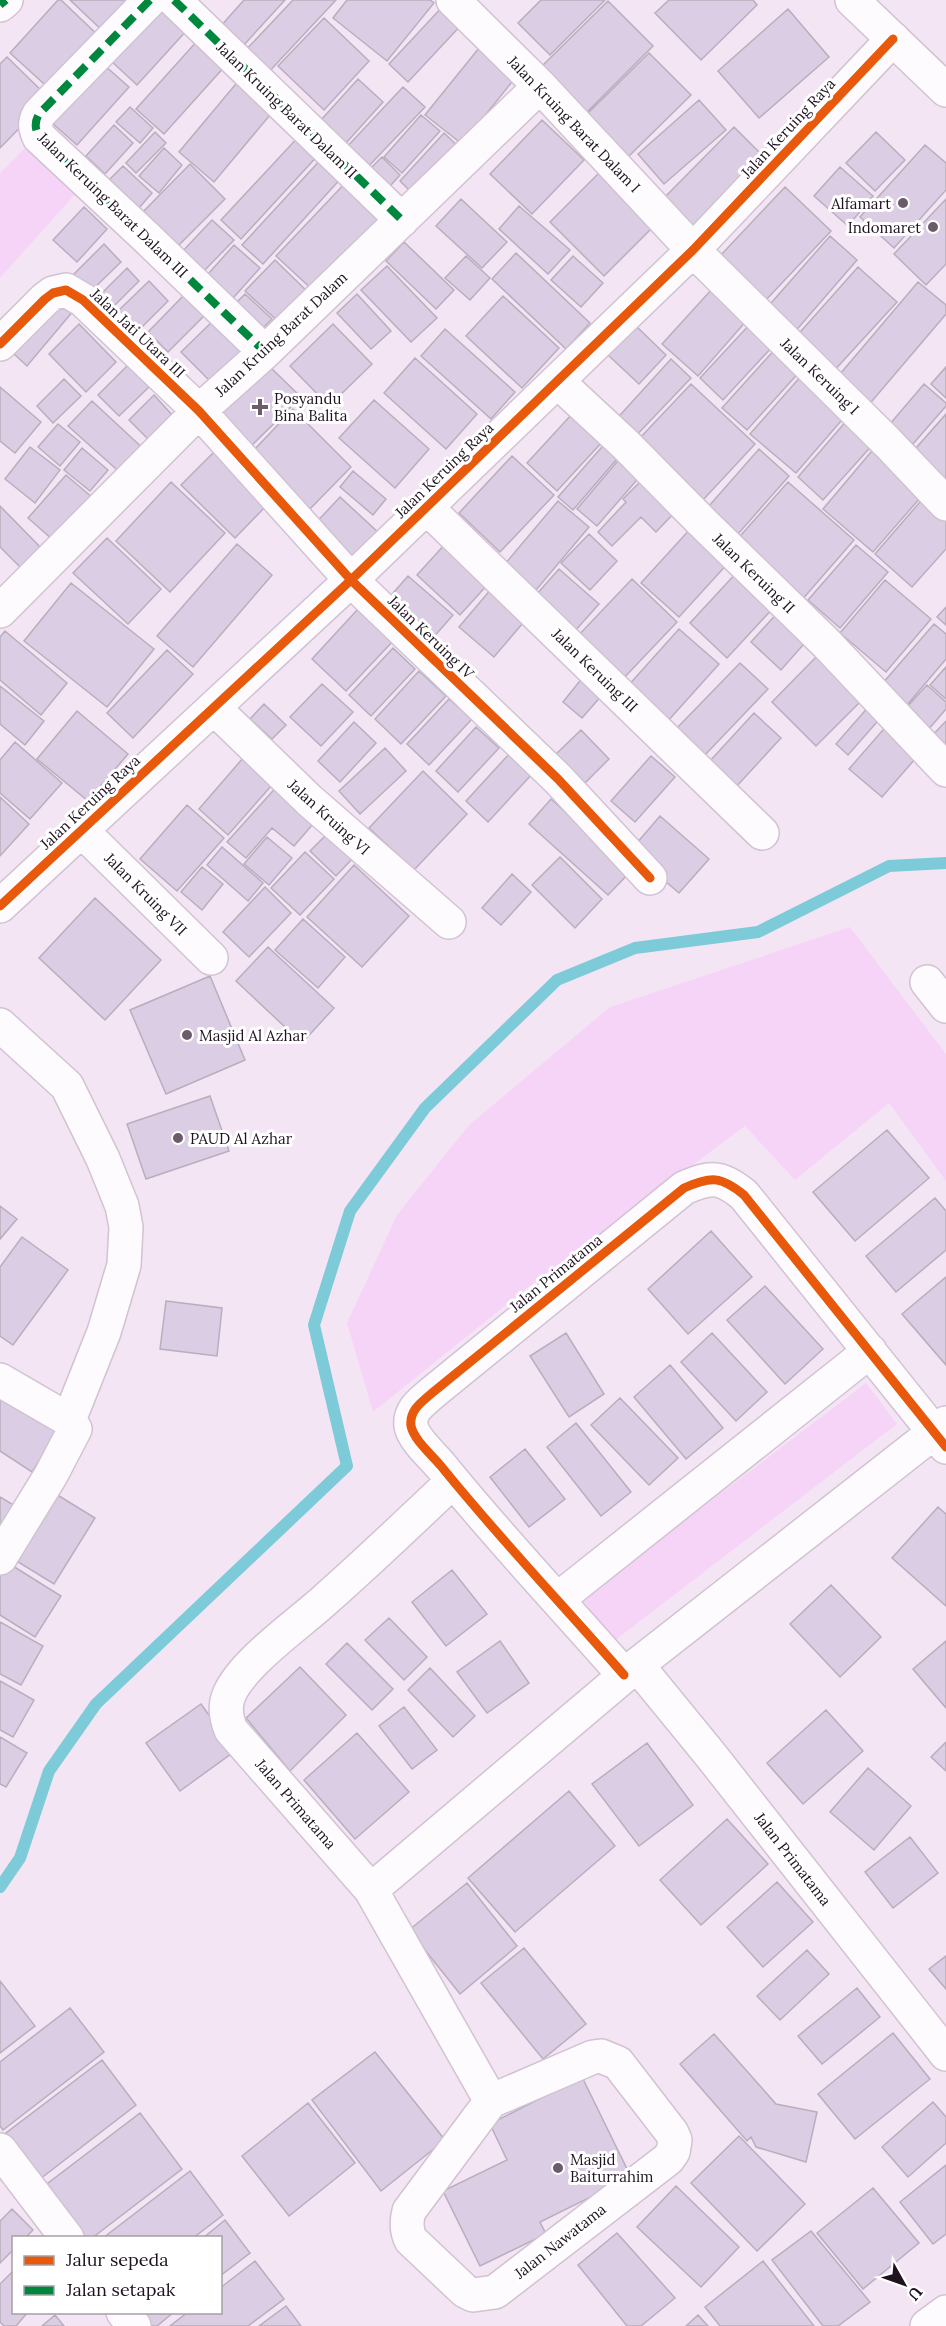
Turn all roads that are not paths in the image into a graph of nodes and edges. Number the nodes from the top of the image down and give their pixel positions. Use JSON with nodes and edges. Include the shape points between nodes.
{"nodes":[{"id":1,"x":6,"y":0,"type":"edge"},
{"id":2,"x":150,"y":0,"type":"edge"},
{"id":3,"x":174,"y":0,"type":"edge"},
{"id":4,"x":453,"y":0,"type":"edge"},
{"id":5,"x":852,"y":0,"type":"edge"},
{"id":6,"x":0,"y":5,"type":"edge"},
{"id":7,"x":893,"y":39,"type":"junction"},
{"id":8,"x":540,"y":86,"type":"junction"},
{"id":9,"x":946,"y":90,"type":"edge"},
{"id":10,"x":402,"y":220,"type":"junction"},
{"id":11,"x":693,"y":250,"type":"junction"},
{"id":12,"x":0,"y":344,"type":"edge"},
{"id":13,"x":265,"y":352,"type":"junction"},
{"id":14,"x":557,"y":381,"type":"junction"},
{"id":15,"x":199,"y":411,"type":"junction"},
{"id":16,"x":946,"y":504,"type":"edge"},
{"id":17,"x":426,"y":507,"type":"junction"},
{"id":18,"x":351,"y":580,"type":"junction"},
{"id":19,"x":0,"y":611,"type":"edge"},
{"id":20,"x":214,"y":708,"type":"junction"},
{"id":21,"x":946,"y":770,"type":"edge"},
{"id":22,"x":81,"y":830,"type":"junction"},
{"id":23,"x":762,"y":833,"type":"dead end"},
{"id":24,"x":650,"y":878,"type":"dead end"},
{"id":25,"x":0,"y":906,"type":"edge"},
{"id":26,"x":449,"y":922,"type":"dead end"},
{"id":27,"x":211,"y":958,"type":"dead end"},
{"id":28,"x":0,"y":1025,"type":"edge"},
{"id":29,"x":870,"y":1351,"type":"junction"},
{"id":30,"x":0,"y":1380,"type":"edge"},
{"id":31,"x":69,"y":1420,"type":"junction"},
{"id":32,"x":942,"y":1434,"type":"edge"},
{"id":33,"x":453,"y":1481,"type":"junction"},
{"id":34,"x":0,"y":1558,"type":"edge"},
{"id":35,"x":558,"y":1599,"type":"junction"},
{"id":36,"x":631,"y":1670,"type":"junction"},
{"id":37,"x":371,"y":1890,"type":"junction"},
{"id":38,"x":946,"y":2054,"type":"edge"},
{"id":39,"x":491,"y":2101,"type":"junction"},
{"id":40,"x":0,"y":2150,"type":"edge"},
{"id":41,"x":65,"y":2236,"type":"edge"},
{"id":42,"x":946,"y":2312,"type":"edge"},
{"id":43,"x":124,"y":2314,"type":"edge"},
{"id":44,"x":134,"y":2326,"type":"edge"},
{"id":45,"x":927,"y":2326,"type":"edge"}],
"edges":[{"from":1,"to":6,"type":"street"},
{"from":2,"to":13,"type":"street","name":"Jalan Keruing Barat Dalam III","via":[[39,114],[35,126],[39,137]]},
{"from":3,"to":10,"type":"street","name":"Jalan Kruing Barat Dalam II"},
{"from":4,"to":8,"type":"street","name":"Jalan Kruing Barat Dalam I"},
{"from":5,"to":7,"type":"street"},
{"from":7,"to":9,"type":"street"},
{"from":7,"to":11,"type":"street","name":"Jalan Keruing Raya"},
{"from":8,"to":10,"type":"street","name":"Jalan Kruing Barat Dalam"},
{"from":8,"to":11,"type":"street","name":"Jalan Kruing Barat Dalam I"},
{"from":10,"to":13,"type":"street","name":"Jalan Kruing Barat Dalam"},
{"from":11,"to":14,"type":"street","name":"Jalan Keruing Raya"},
{"from":11,"to":16,"type":"street","name":"Jalan Keruing I"},
{"from":12,"to":15,"type":"street","name":"Jalan Jati Utara III","via":[[45,299],[66,290],[83,300]]},
{"from":13,"to":15,"type":"street","name":"Jalan Kruing Barat Dalam"},
{"from":14,"to":17,"type":"street","name":"Jalan Keruing Raya"},
{"from":14,"to":21,"type":"street","name":"Jalan Keruing II","via":[[826,643]]},
{"from":15,"to":18,"type":"street","name":"Jalan Keruing IV"},
{"from":15,"to":19,"type":"street","name":"Jalan Kruing Barat Dalam"},
{"from":17,"to":18,"type":"street","name":"Jalan Keruing Raya"},
{"from":17,"to":23,"type":"street","name":"Jalan Keruing III"},
{"from":18,"to":20,"type":"street","name":"Jalan Keruing Raya"},
{"from":18,"to":24,"type":"street","name":"Jalan Keruing IV","via":[[558,780]]},
{"from":20,"to":22,"type":"street","name":"Jalan Keruing Raya"},
{"from":20,"to":26,"type":"street","name":"Jalan Kruing VI","via":[[309,800]]},
{"from":22,"to":25,"type":"street","name":"Jalan Keruing Raya"},
{"from":22,"to":27,"type":"street","name":"Jalan Kruing VII"},
{"from":28,"to":31,"type":"street","via":[[67,1086],[103,1160],[122,1206],[126,1227],[124,1265],[104,1332]]},
{"from":29,"to":32,"type":"street","name":"Jalan Primatama"},
{"from":29,"to":33,"type":"street","name":"Jalan Primatama","via":[[744,1195],[731,1184],[703,1179],[684,1188],[418,1405],[411,1416],[411,1427]]},
{"from":29,"to":35,"type":"street"},
{"from":30,"to":31,"type":"street"},
{"from":31,"to":34,"type":"street","via":[[74,1433]]},
{"from":32,"to":36,"type":"street","name":"Jalan Primatama"},
{"from":33,"to":35,"type":"street","name":"Jalan Primatama"},
{"from":33,"to":37,"type":"street","name":"Jalan Primatama","via":[[253,1663],[229,1694],[226,1708],[231,1730]]},
{"from":35,"to":36,"type":"street","name":"Jalan Primatama"},
{"from":36,"to":37,"type":"street","name":"Jalan Primatama"},
{"from":36,"to":38,"type":"street","name":"Jalan Primatama","via":[[710,1752]]},
{"from":37,"to":39,"type":"street"},
{"from":39,"to":39,"type":"street","name":"Jalan Nawatama","via":[[601,2056],[618,2063],[675,2140],[668,2159],[495,2292],[472,2295],[411,2240],[406,2220]]},
{"from":40,"to":41,"type":"street"},
{"from":42,"to":45,"type":"street"},
{"from":43,"to":44,"type":"street"}]}
